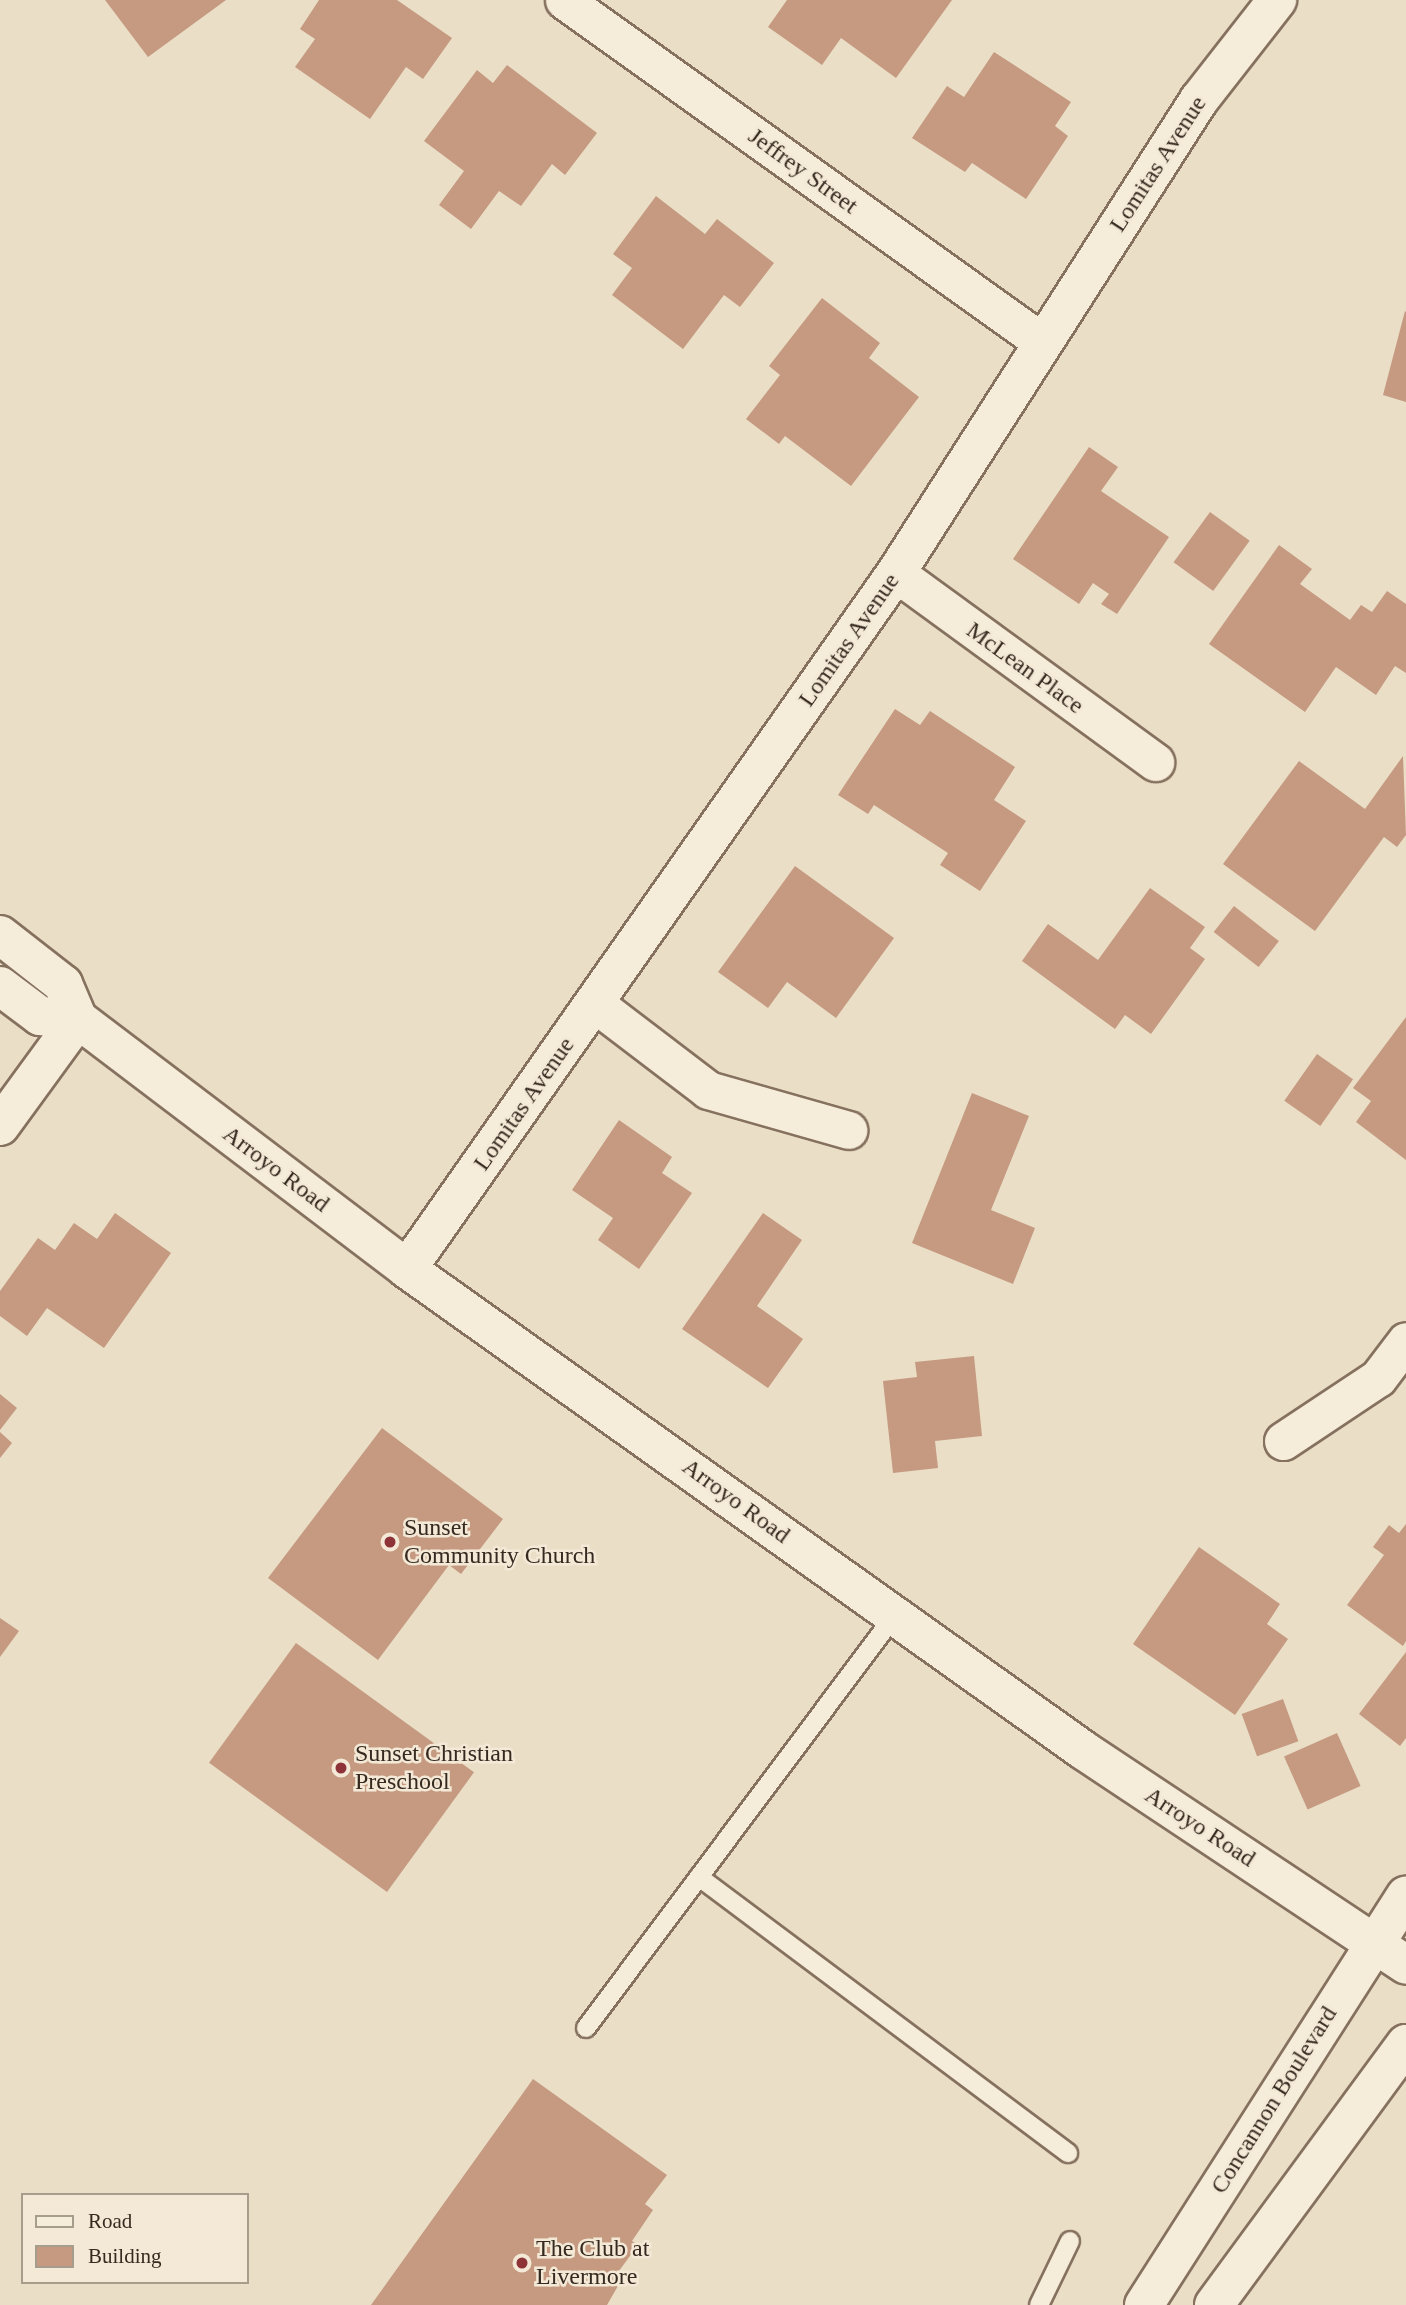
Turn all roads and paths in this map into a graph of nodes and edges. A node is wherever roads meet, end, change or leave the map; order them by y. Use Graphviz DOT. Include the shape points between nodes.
graph roads {
  1 [pos="564,0"];
  2 [pos="1277,0"];
  3 [pos="1042,342"];
  4 [pos="896,573"];
  5 [pos="1155,762"];
  6 [pos="0,935"];
  7 [pos="0,986"];
  8 [pos="594,1003"];
  9 [pos="78,1019"];
  10 [pos="0,1126"];
  11 [pos="848,1130"];
  12 [pos="407,1269"];
  13 [pos="1406,1341"];
  14 [pos="1283,1441"];
  15 [pos="895,1615"];
  16 [pos="699,1877"];
  17 [pos="1406,1896"];
  18 [pos="1374,1942"];
  19 [pos="1406,1965"];
  20 [pos="586,2028"];
  21 [pos="1406,2044"];
  22 [pos="1068,2153"];
  23 [pos="1070,2241"];
  24 [pos="1039,2305"];
  25 [pos="1144,2305"];
  26 [pos="1214,2305"];
  1 -- 3 [label="street, Jeffrey Street"];
  2 -- 3 [label="street, Lomitas Avenue" via="1199,100"];
  3 -- 4 [label="street, Lomitas Avenue"];
  4 -- 5 [label="street, McLean Place"];
  4 -- 8 [label="street, Lomitas Avenue"];
  6 -- 9 [label="street, Arroyo Road" via="63,984"];
  7 -- 9 [label="street" via="40,1016"];
  8 -- 11 [label="street" via="708,1090"];
  8 -- 12 [label="street, Lomitas Avenue"];
  9 -- 10 [label="street"];
  9 -- 12 [label="street, Arroyo Road"];
  12 -- 15 [label="street, Arroyo Road"];
  13 -- 14 [label="street" via="1378,1377"];
  15 -- 16 [label="lane"];
  15 -- 18 [label="street, Arroyo Road" via="1083,1750"];
  16 -- 20 [label="lane"];
  16 -- 22 [label="lane"];
  17 -- 18 [label="street, Concannon Boulevard"];
  18 -- 19 [label="street, Arroyo Road"];
  18 -- 25 [label="street, Concannon Boulevard"];
  21 -- 26 [label="street"];
  23 -- 24 [label="lane"];
}
